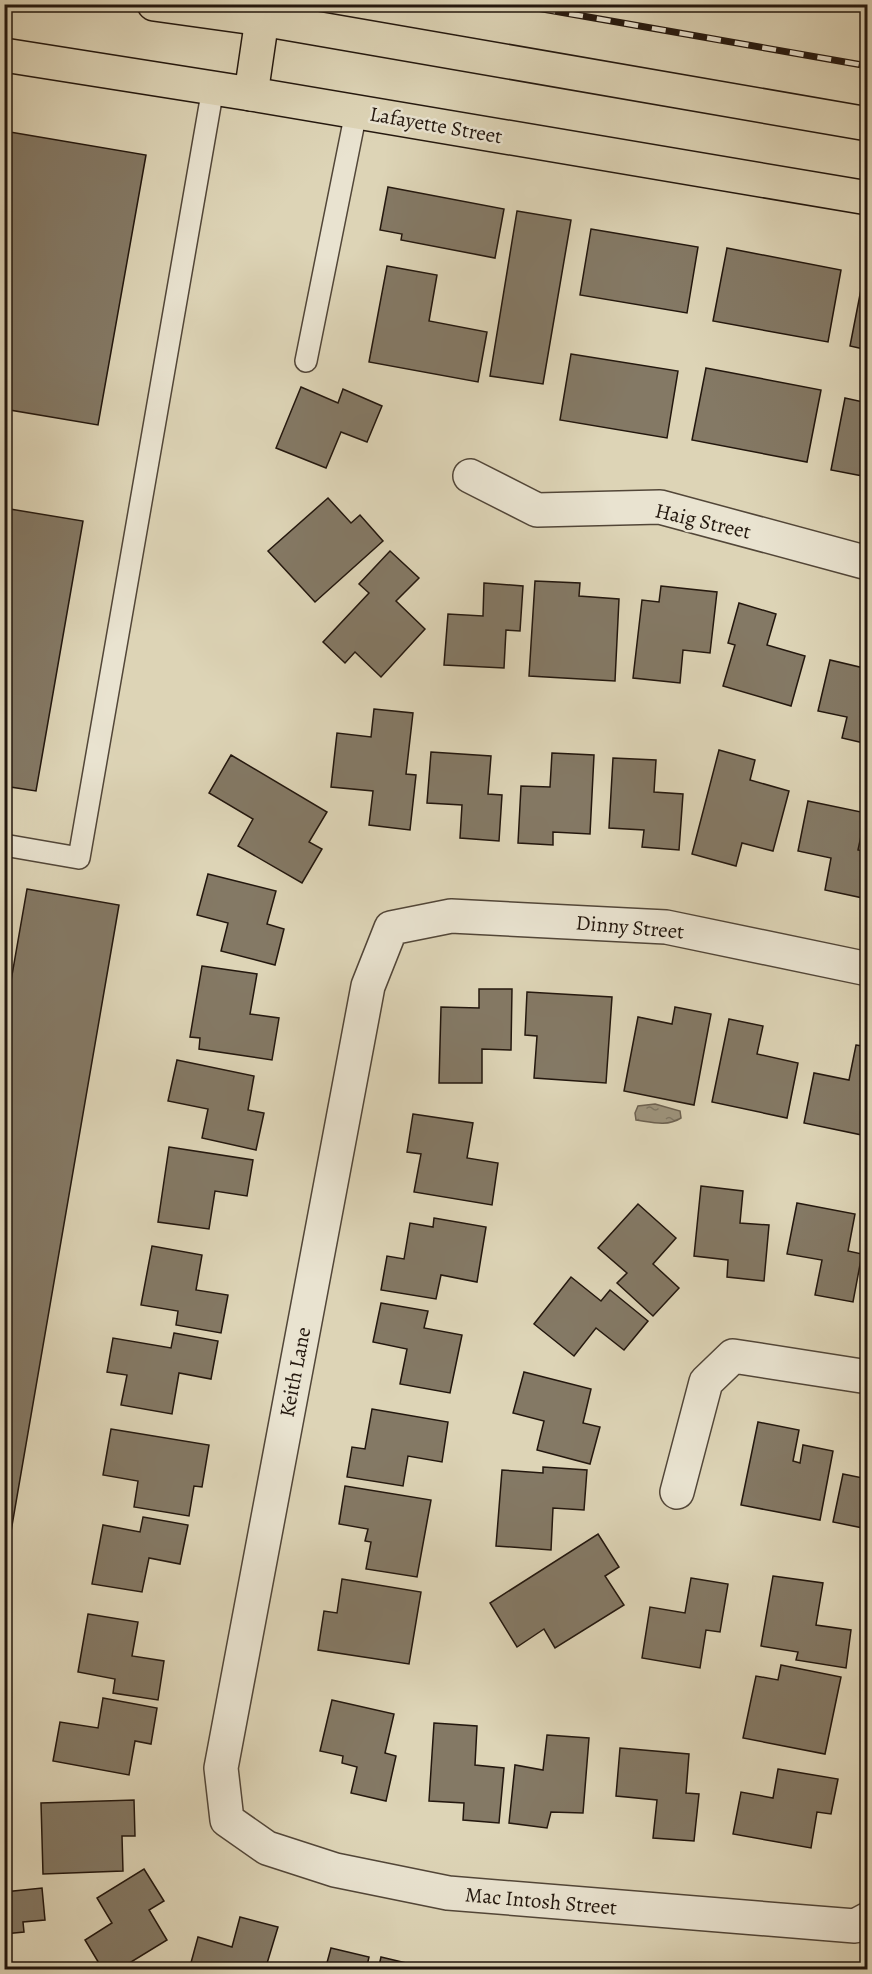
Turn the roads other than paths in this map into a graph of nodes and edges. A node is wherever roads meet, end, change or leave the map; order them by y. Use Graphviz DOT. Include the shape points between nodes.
graph roads {
  1 [pos="154,4"];
  2 [pos="262,19"];
  3 [pos="4,55"];
  4 [pos="213,88"];
  5 [pos="251,94"];
  6 [pos="356,112"];
  7 [pos="867,124"];
  8 [pos="867,198"];
  9 [pos="306,361"];
  10 [pos="471,476"];
  11 [pos="867,563"];
  12 [pos="4,845"];
  13 [pos="391,928"];
  14 [pos="867,969"];
  15 [pos="867,1377"];
  16 [pos="677,1492"];
  17 [pos="227,1821"];
  18 [pos="867,1919"];
  1 -- 2 [label="main road"];
  2 -- 5 [label="main road"];
  2 -- 7 [label="main road"];
  3 -- 4 [label="main road, Lafayette Street"];
  4 -- 5 [label="main road, Lafayette Street"];
  4 -- 12 [label="lane" via="79,858"];
  5 -- 6 [label="main road, Lafayette Street"];
  6 -- 8 [label="main road, Lafayette Street"];
  6 -- 9 [label="lane"];
  10 -- 11 [label="street, Haig Street" via="537,510 660,507"];
  13 -- 14 [label="street, Dinny Street" via="451,916 666,927"];
  13 -- 17 [label="street, Keith Lane" via="368,986 223,1756"];
  15 -- 16 [label="street" via="732,1356 706,1382"];
  17 -- 18 [label="street, Mac Intosh Street" via="267,1848 335,1870 448,1893 855,1926"];
}
